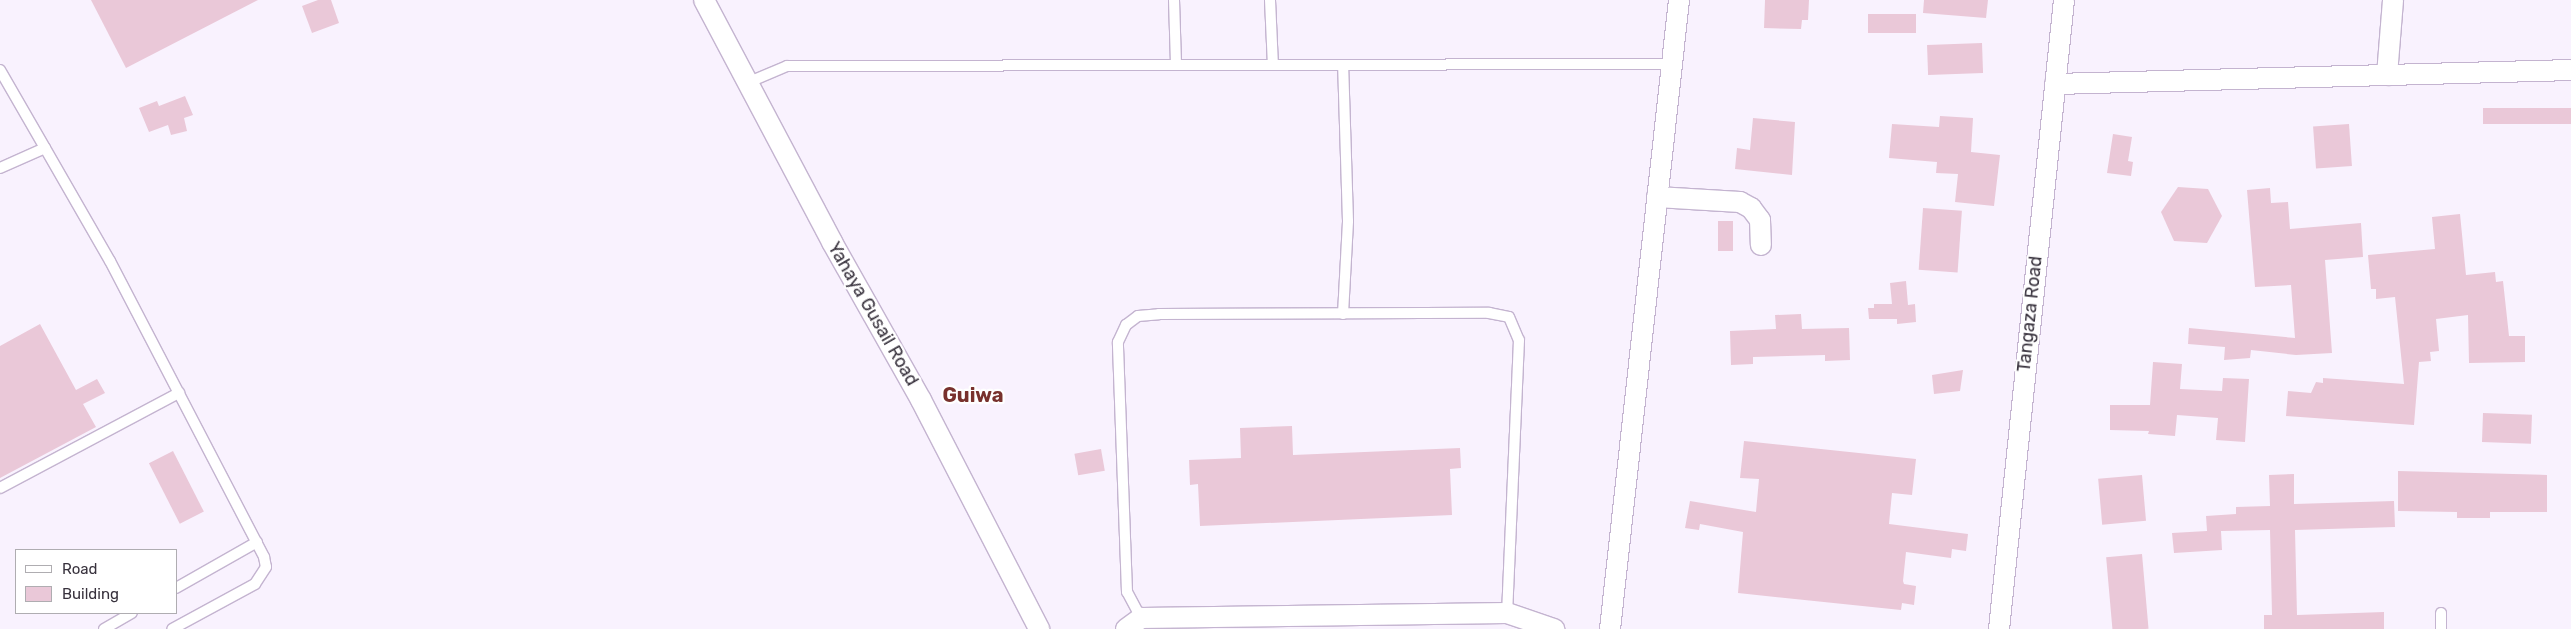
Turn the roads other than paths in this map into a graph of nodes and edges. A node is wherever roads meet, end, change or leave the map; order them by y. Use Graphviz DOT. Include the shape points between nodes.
graph roads {
  1 [pos="704,0"];
  2 [pos="1174,0"];
  3 [pos="1270,0"];
  4 [pos="1679,0"];
  5 [pos="2064,0"];
  6 [pos="2393,0"];
  7 [pos="1670,64"];
  8 [pos="1273,65"];
  9 [pos="1344,65"];
  10 [pos="1176,66"];
  11 [pos="0,70"];
  12 [pos="2571,70"];
  13 [pos="2387,75"];
  14 [pos="747,83"];
  15 [pos="2055,84"];
  16 [pos="45,148"];
  17 [pos="0,168"];
  18 [pos="1656,197"];
  19 [pos="1761,245"];
  20 [pos="1343,314"];
  21 [pos="179,392"];
  22 [pos="0,488"];
  23 [pos="257,542"];
  24 [pos="178,587"];
  25 [pos="1507,613"];
  26 [pos="2441,613"];
  27 [pos="130,614"];
  28 [pos="1133,624"];
  29 [pos="104,629"];
  30 [pos="172,629"];
  31 [pos="1039,629"];
  32 [pos="1554,629"];
  33 [pos="1610,629"];
  34 [pos="1999,629"];
  35 [pos="2441,629"];
  1 -- 14 [label="street, Yahaya Gusail Road"];
  2 -- 10 [label="lane"];
  3 -- 8 [label="lane"];
  4 -- 7 [label="street"];
  5 -- 15 [label="street, Tangaza Road"];
  6 -- 13 [label="street"];
  7 -- 9 [label="lane"];
  7 -- 18 [label="street"];
  8 -- 9 [label="lane"];
  8 -- 10 [label="lane"];
  9 -- 20 [label="lane" via="1348,220"];
  10 -- 14 [label="lane" via="787,66"];
  11 -- 16 [label="lane"];
  12 -- 13 [label="street"];
  13 -- 15 [label="street"];
  14 -- 31 [label="street, Yahaya Gusail Road" via="922,400"];
  15 -- 34 [label="street, Tangaza Road"];
  16 -- 17 [label="lane"];
  16 -- 21 [label="lane"];
  18 -- 19 [label="street" via="1740,202 1751,208 1760,220"];
  18 -- 33 [label="street"];
  20 -- 25 [label="lane" via="1489,313 1509,317 1516,328 1519,340"];
  20 -- 28 [label="lane" via="1159,314 1138,316 1126,325 1118,342 1127,592"];
  21 -- 22 [label="lane"];
  21 -- 23 [label="lane"];
  23 -- 24 [label="lane"];
  23 -- 30 [label="lane" via="266,567 258,580"];
  25 -- 28 [label="street"];
  25 -- 32 [label="street"];
  26 -- 35 [label="lane"];
  27 -- 29 [label="lane"];
}
